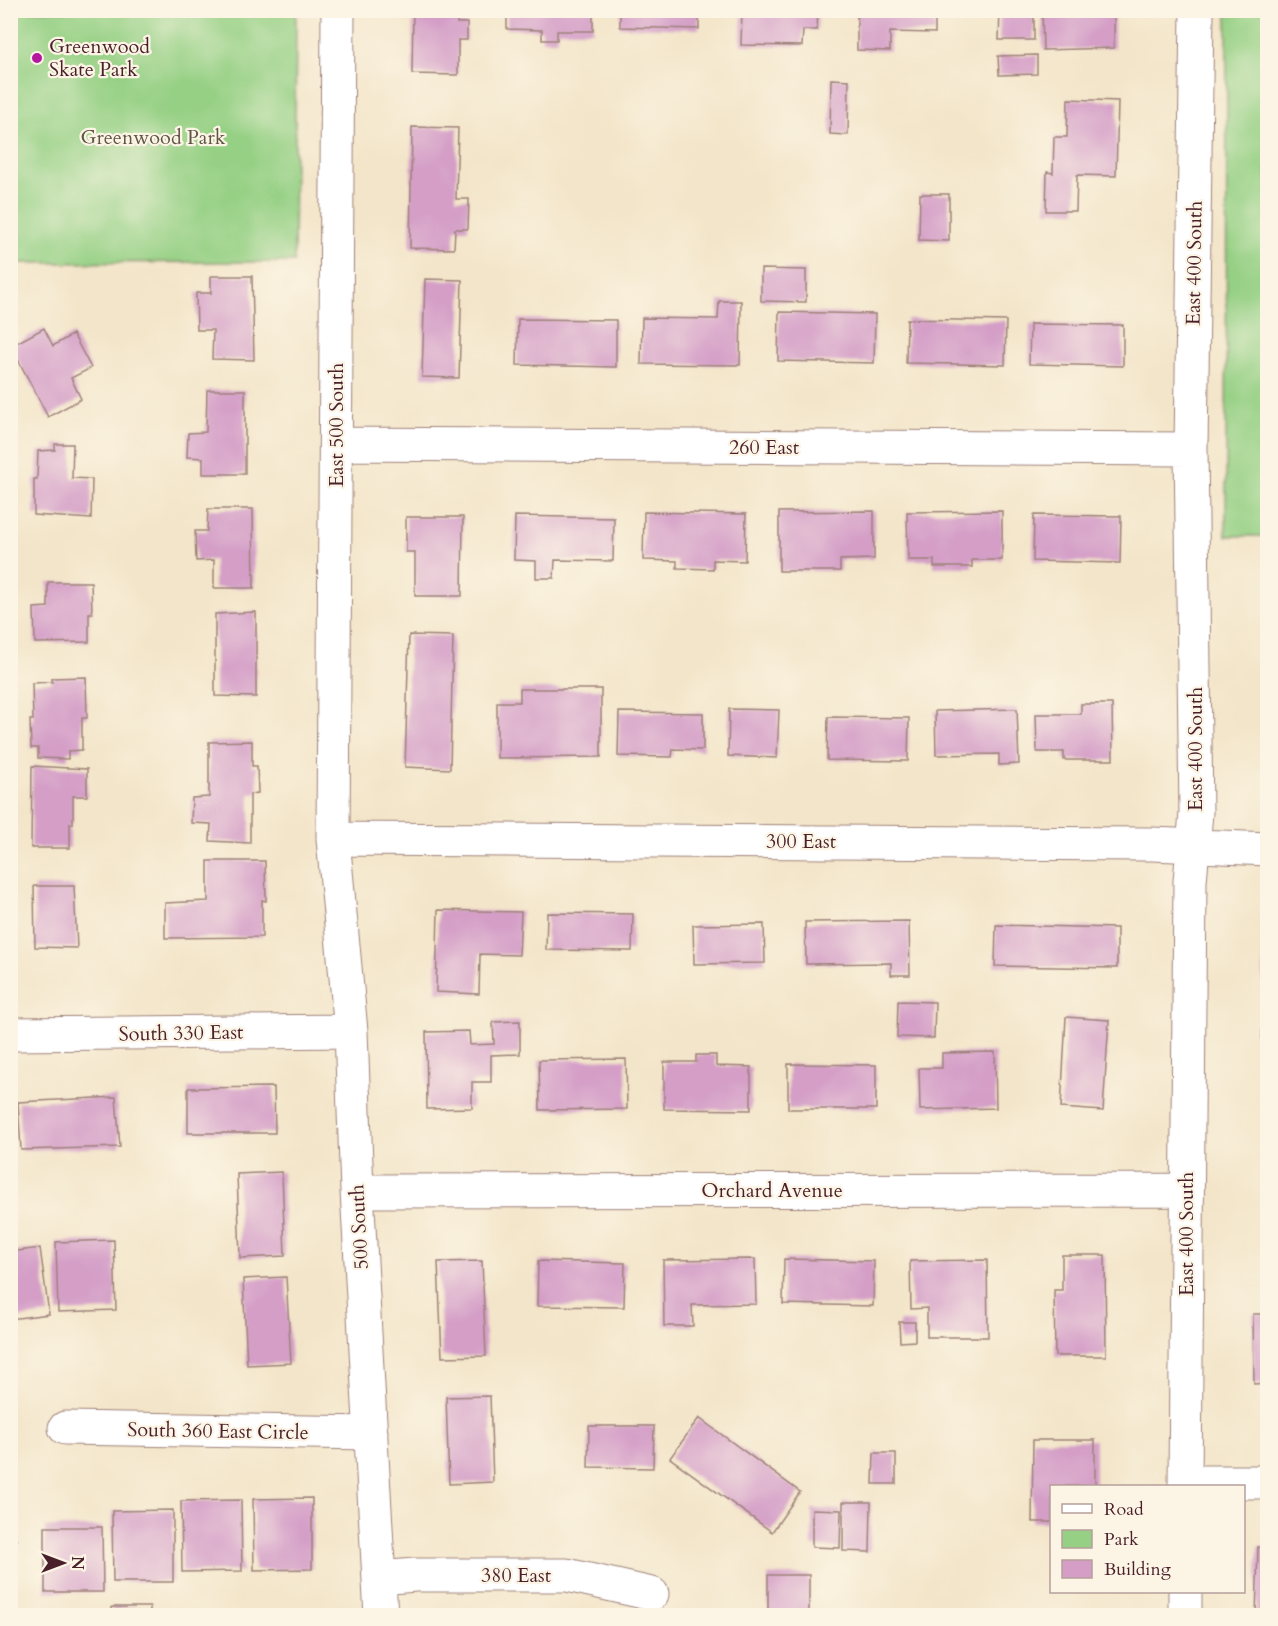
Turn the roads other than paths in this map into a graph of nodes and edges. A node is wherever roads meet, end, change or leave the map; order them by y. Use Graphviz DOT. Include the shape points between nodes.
graph roads {
  1 [pos="339,10"];
  2 [pos="1197,10"];
  3 [pos="336,444"];
  4 [pos="1191,448"];
  5 [pos="333,839"];
  6 [pos="1193,846"];
  7 [pos="1268,849"];
  8 [pos="351,1031"];
  9 [pos="10,1034"];
  10 [pos="1186,1190"];
  11 [pos="357,1191"];
  12 [pos="64,1428"];
  13 [pos="371,1433"];
  14 [pos="1268,1482"];
  15 [pos="1185,1484"];
  16 [pos="379,1578"];
  17 [pos="1185,1593"];
  18 [pos="652,1594"];
  19 [pos="381,1616"];
  20 [pos="1185,1616"];
  1 -- 3 [label="street, East 500 South"];
  2 -- 4 [label="street, East 400 South"];
  3 -- 4 [label="street, 260 East"];
  3 -- 5 [label="street, East 500 South"];
  4 -- 6 [label="street, East 400 South" via="1196,813"];
  5 -- 6 [label="street, 300 East"];
  5 -- 8 [label="street, 500 South"];
  6 -- 7 [label="street, 300 East"];
  6 -- 10 [label="street, East 400 South"];
  8 -- 9 [label="street, South 330 East"];
  8 -- 11 [label="street, 500 South"];
  10 -- 11 [label="street, Orchard Avenue"];
  10 -- 15 [label="street, East 400 South"];
  11 -- 13 [label="street, 500 South"];
  12 -- 13 [label="street, South 360 East Circle"];
  13 -- 16 [label="street, 500 South"];
  14 -- 15 [label="street"];
  16 -- 18 [label="street, 380 East" via="567,1575"];
  16 -- 19 [label="street, 500 South"];
  17 -- 20 [label="street"];
}
